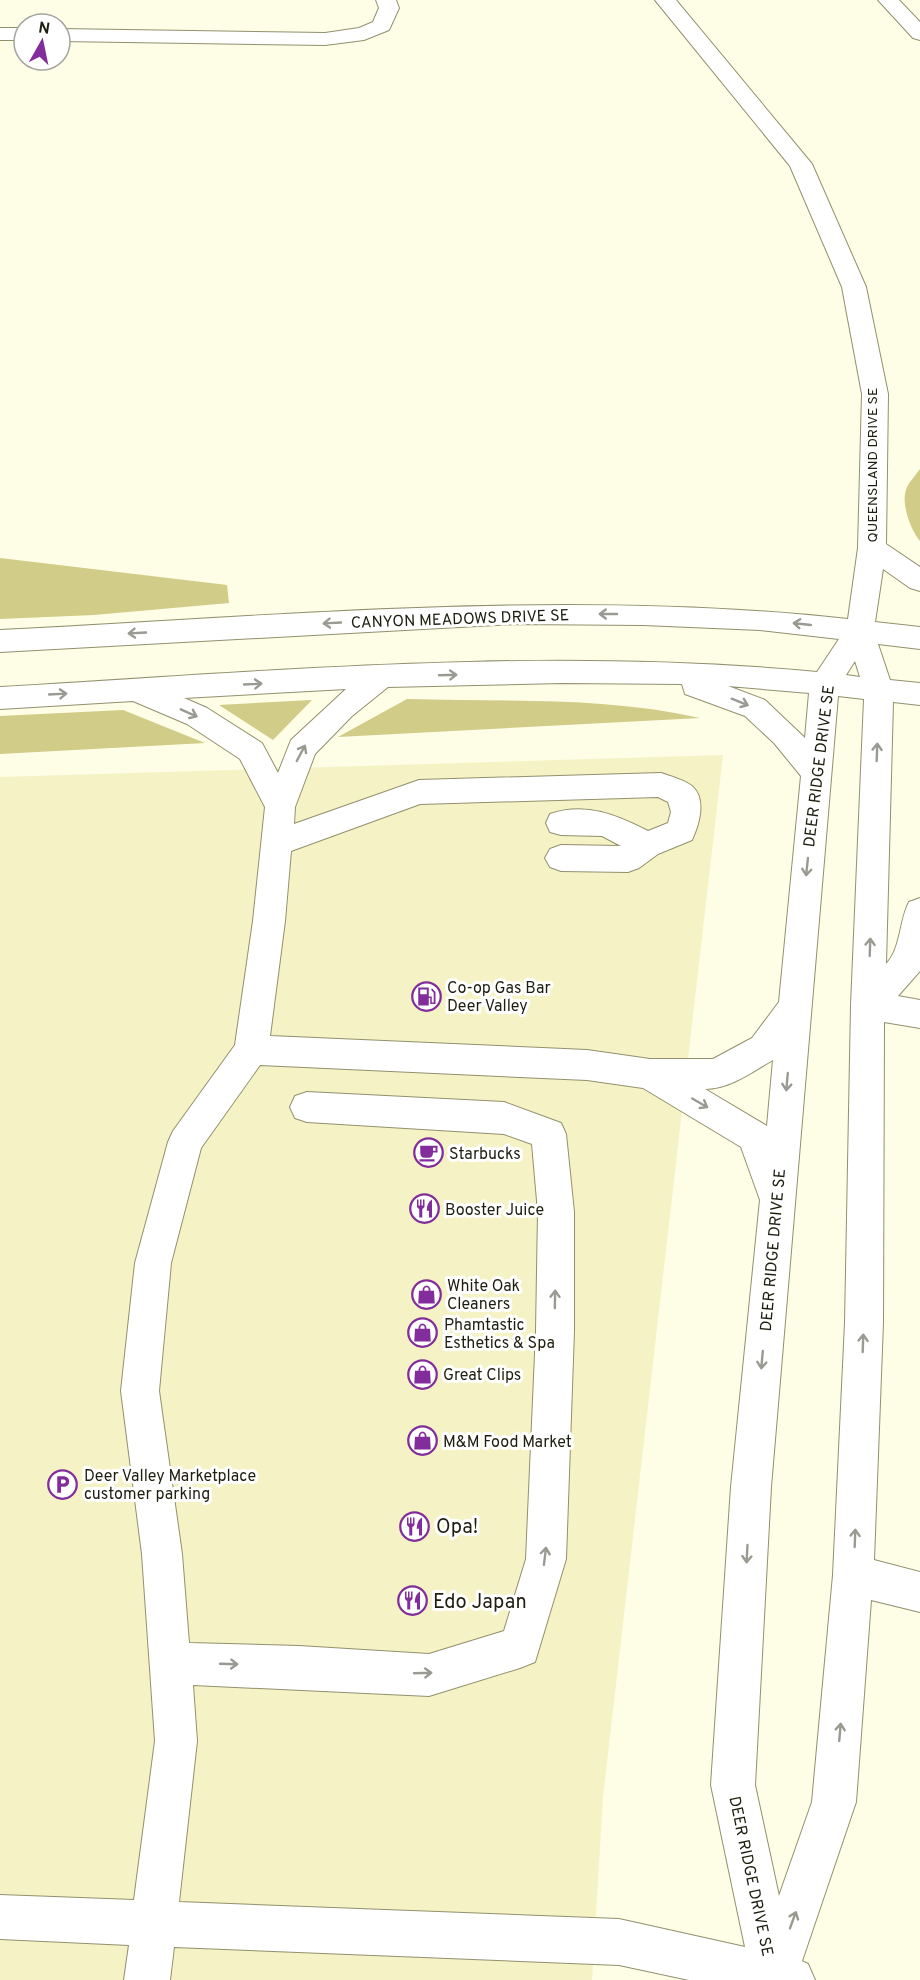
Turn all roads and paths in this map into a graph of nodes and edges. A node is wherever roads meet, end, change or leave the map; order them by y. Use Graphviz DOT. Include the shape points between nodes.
graph roads {
  1 [pos="386,0"];
  2 [pos="665,0"];
  3 [pos="888,0"];
  4 [pos="920,34"];
  5 [pos="72,35"];
  6 [pos="872,548"];
  7 [pos="920,581"];
  8 [pos="860,631"];
  9 [pos="920,638"];
  10 [pos="0,641"];
  11 [pos="645,672"];
  12 [pos="380,678"];
  13 [pos="825,683"];
  14 [pos="879,689"];
  15 [pos="135,690"];
  16 [pos="920,694"];
  17 [pos="0,698"];
  18 [pos="816,772"];
  19 [pos="561,823"];
  20 [pos="278,825"];
  21 [pos="647,845"];
  22 [pos="561,858"];
  23 [pos="920,911"];
  24 [pos="868,1005"];
  25 [pos="793,1009"];
  26 [pos="920,1014"];
  27 [pos="251,1050"];
  28 [pos="650,1074"];
  29 [pos="307,1107"];
  30 [pos="776,1201"];
  31 [pos="853,1575"];
  32 [pos="920,1592"];
  33 [pos="170,1663"];
  34 [pos="0,1917"];
  35 [pos="154,1924"];
  36 [pos="780,1978"];
  37 [pos="147,1980"];
  1 -- 5 [label="street" via="389,8 382,26 364,34 325,39"];
  2 -- 6 [label="street, QUEENSLAND DRIVE SE" via="801,164 854,287 874,394"];
  3 -- 4 [label="street"];
  6 -- 7 [label="street"];
  6 -- 8 [label="street, QUEENSLAND DRIVE SE"];
  8 -- 9 [label="street, CANYON MEADOWS DRIVE SE"];
  8 -- 10 [label="street, CANYON MEADOWS DRIVE SE, one-way" via="760,620 516,614"];
  8 -- 13 [label="street, DEER RIDGE DRIVE SE"];
  8 -- 14 [label="street, DEER RIDGE DRIVE SE"];
  12 -- 11 [label="street, one-way"];
  11 -- 13 [label="street"];
  11 -- 18 [label="street, one-way" via="719,693 755,708 785,735"];
  15 -- 12 [label="street, one-way"];
  20 -- 12 [label="street, one-way" via="302,748 342,708"];
  13 -- 14 [label="street"];
  13 -- 18 [label="street, DEER RIDGE DRIVE SE"];
  14 -- 16 [label="street"];
  24 -- 14 [label="street, DEER RIDGE DRIVE SE, one-way"];
  17 -- 15 [label="street, one-way"];
  15 -- 20 [label="street, one-way" via="197,716 251,751"];
  18 -- 25 [label="street, DEER RIDGE DRIVE SE, one-way"];
  19 -- 21 [label="street" via="606,824"];
  20 -- 21 [label="street" via="419,792 661,785 682,795 686,812 681,831"];
  20 -- 27 [label="street"];
  21 -- 22 [label="street" via="628,859"];
  23 -- 24 [label="street" via="907,964"];
  24 -- 26 [label="street"];
  31 -- 24 [label="street, DEER RIDGE DRIVE SE, one-way" via="864,1323"];
  25 -- 28 [label="street" via="764,1048 717,1074"];
  25 -- 30 [label="street, DEER RIDGE DRIVE SE, one-way"];
  27 -- 28 [label="street" via="587,1065"];
  27 -- 33 [label="street" via="185,1142 153,1263 141,1391 162,1554"];
  28 -- 30 [label="street, one-way" via="754,1137"];
  33 -- 29 [label="street, one-way" via="429,1675 520,1647 546,1559 556,1236 549,1134 504,1118"];
  30 -- 36 [label="street, DEER RIDGE DRIVE SE, one-way" via="751,1487 733,1785"];
  31 -- 32 [label="street"];
  36 -- 31 [label="street, DEER RIDGE DRIVE SE, one-way" via="834,1802"];
  33 -- 35 [label="street" via="176,1741"];
  34 -- 35 [label="street"];
  35 -- 36 [label="street" via="619,1942"];
  35 -- 37 [label="street"];
}
